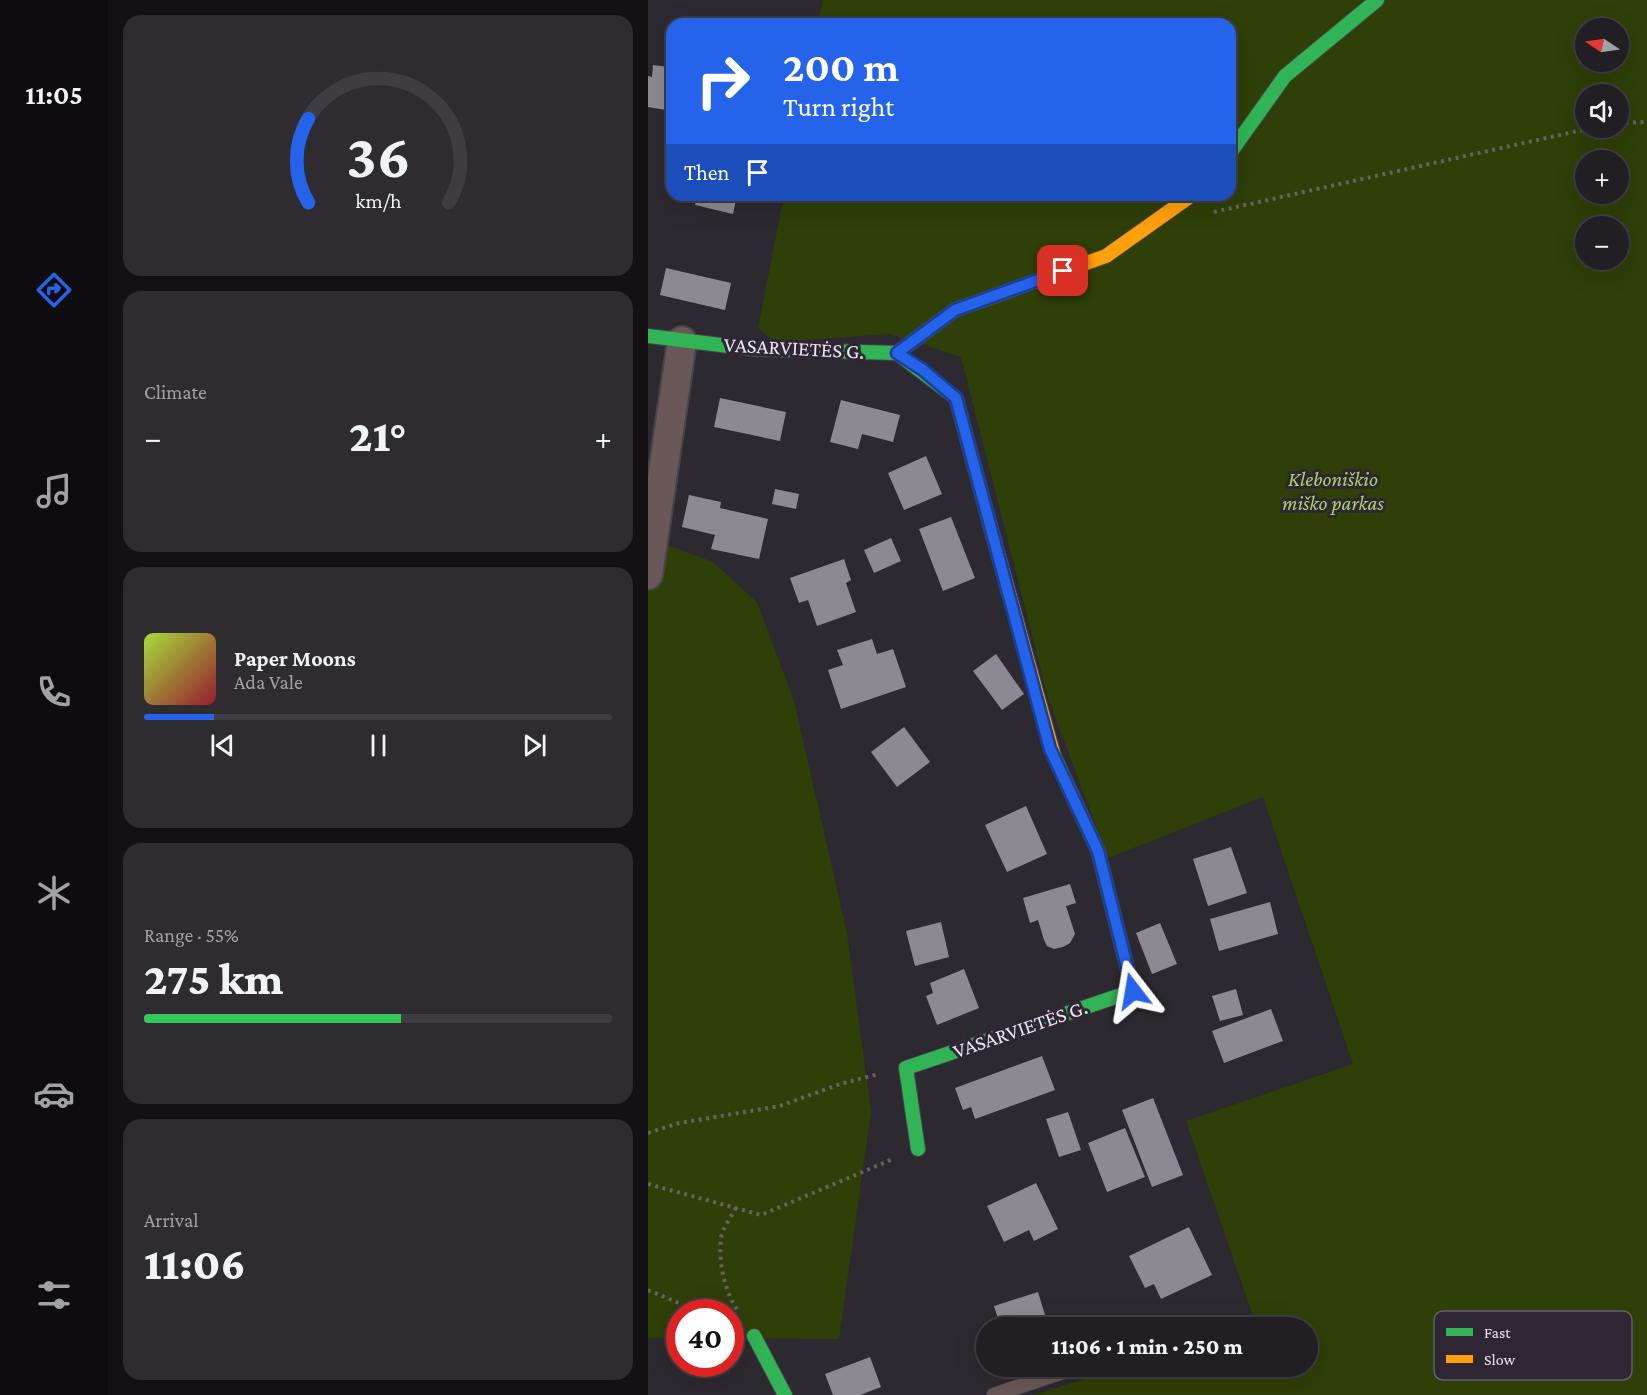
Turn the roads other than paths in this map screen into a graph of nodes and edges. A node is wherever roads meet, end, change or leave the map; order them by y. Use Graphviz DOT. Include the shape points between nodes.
graph roads {
  1 [pos="1377,0"];
  2 [pos="1236,145"];
  3 [pos="1183,201"];
  4 [pos="648,336"];
  5 [pos="682,341"];
  6 [pos="897,353"];
  7 [pos="648,575"];
  8 [pos="918,1149"];
  9 [pos="754,1336"];
  10 [pos="1047,1377"];
  11 [pos="785,1395"];
  12 [pos="994,1395"];
  1 -- 2 [label="street" via="1285,76"];
  3 -- 6 [label="street" via="1106,256 955,310"];
  4 -- 5 [label="street, VASARVIETĖS G."];
  5 -- 6 [label="street, VASARVIETĖS G." via="753,349"];
  5 -- 7 [label="street"];
  6 -- 8 [label="street, VASARVIETĖS G." via="956,398 1050,749 1098,851 1133,991 906,1068"];
  9 -- 11 [label="street"];
  10 -- 12 [label="lane"];
}
